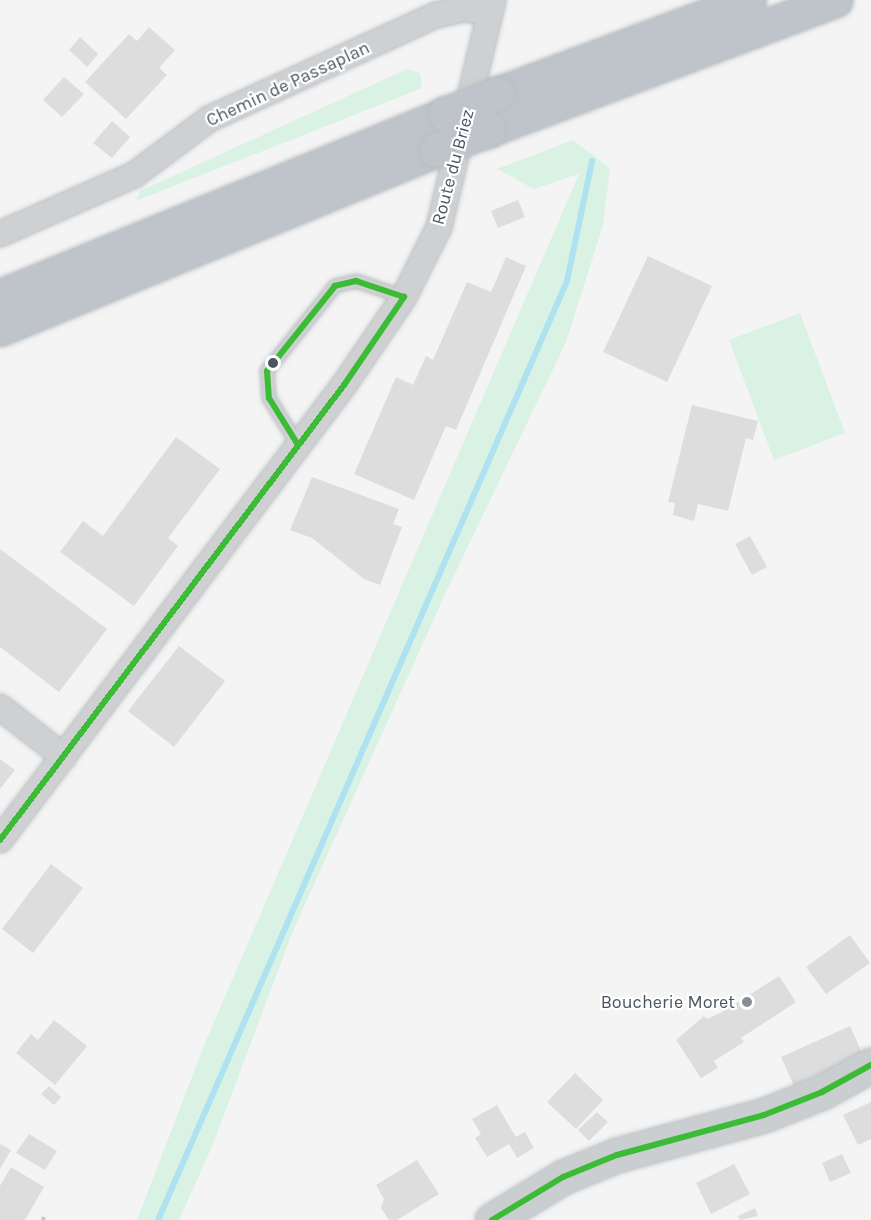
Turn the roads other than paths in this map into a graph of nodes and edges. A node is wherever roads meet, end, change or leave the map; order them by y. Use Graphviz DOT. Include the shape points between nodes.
graph roads {
  1 [pos="749,0"];
  2 [pos="836,0"];
  3 [pos="491,6"];
  4 [pos="0,234"];
  5 [pos="0,296"];
  6 [pos="404,297"];
  7 [pos="0,329"];
  8 [pos="298,445"];
  9 [pos="0,707"];
  10 [pos="64,757"];
  11 [pos="0,840"];
  12 [pos="871,1065"];
  13 [pos="492,1220"];
  1 -- 5 [label="highway, bridge" via="445,114"];
  2 -- 7 [label="highway, bridge" via="436,150"];
  3 -- 4 [label="street, Chemin de Passaplan" via="450,11 414,25 209,118 134,175"];
  3 -- 6 [label="street, Route du Briez" via="439,227"];
  6 -- 8 [label="street, Route du Briez"];
  6 -- 8 [label="lane" via="356,281 335,286 267,371 269,398"];
  8 -- 10 [label="street, Route du Briez"];
  9 -- 10 [label="street"];
  10 -- 11 [label="street, Route du Briez"];
  12 -- 13 [label="main road" via="822,1092 764,1115 617,1155 563,1177"];
}
